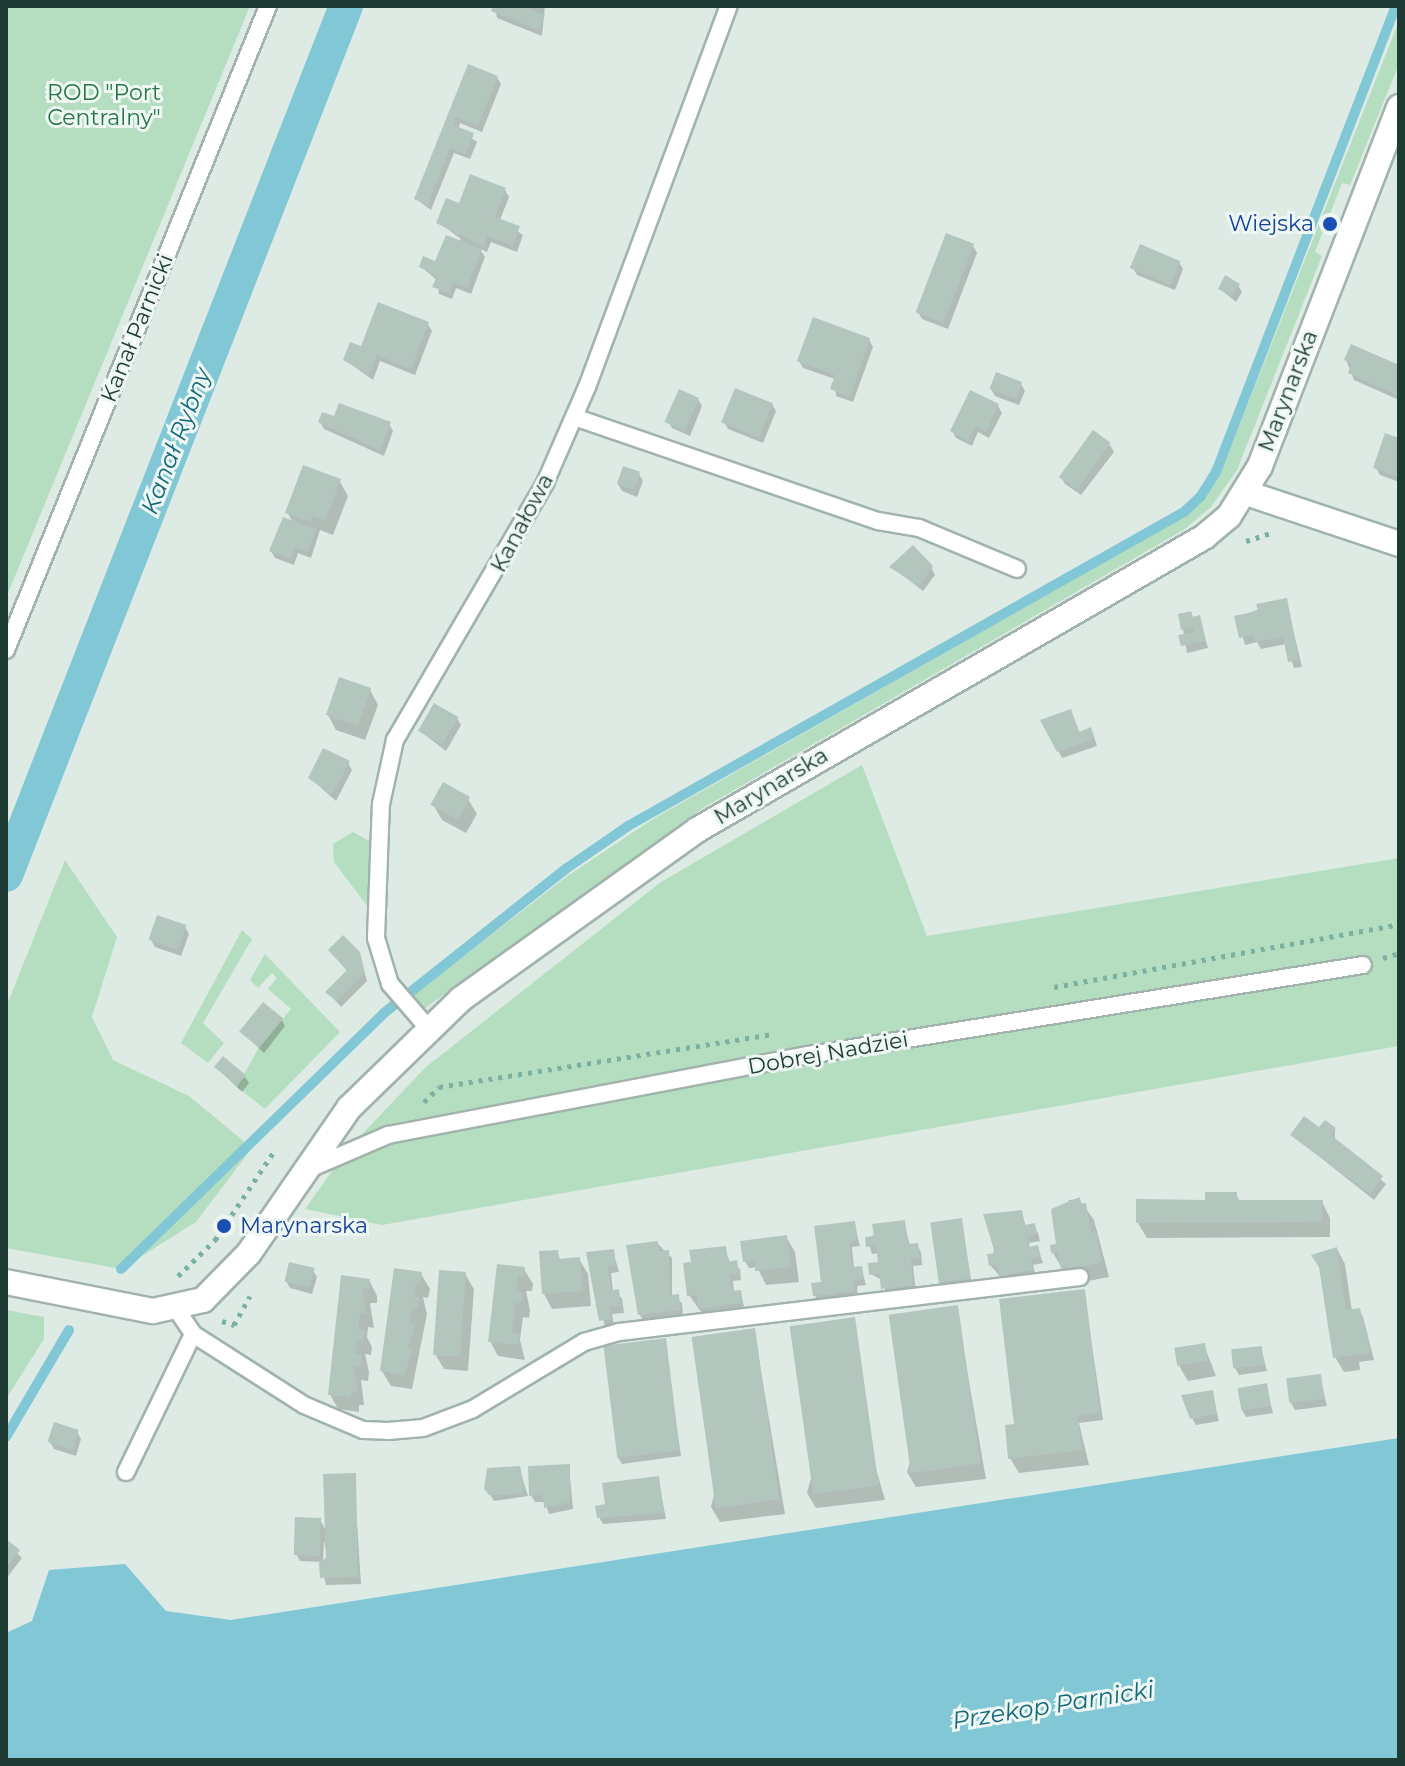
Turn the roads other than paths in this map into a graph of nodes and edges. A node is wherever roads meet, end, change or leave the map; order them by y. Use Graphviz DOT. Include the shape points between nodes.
graph roads {
  1 [pos="268,6"];
  2 [pos="729,6"];
  3 [pos="1399,107"];
  4 [pos="574,417"];
  5 [pos="1246,493"];
  6 [pos="1399,544"];
  7 [pos="1017,569"];
  8 [pos="6,650"];
  9 [pos="1363,965"];
  10 [pos="422,1022"];
  11 [pos="301,1173"];
  12 [pos="1080,1277"];
  13 [pos="6,1282"];
  14 [pos="177,1310"];
  15 [pos="193,1334"];
  16 [pos="126,1472"];
  1 -- 8 [label="lane, Kanał Parnicki"];
  2 -- 4 [label="lane, Kanałowa"];
  3 -- 5 [label="street, Marynarska"];
  4 -- 7 [label="lane" via="878,521 919,528"];
  4 -- 10 [label="lane, Kanałowa" via="506,556 395,740 381,804 376,929 379,960 390,984"];
  5 -- 6 [label="street"];
  5 -- 10 [label="street, Marynarska" via="1221,523 1175,556 697,830"];
  9 -- 11 [label="lane, Dobrej Nadziei" via="809,1055 388,1135"];
  10 -- 11 [label="street, Marynarska"];
  11 -- 14 [label="street, Marynarska" via="231,1275 203,1300"];
  12 -- 15 [label="lane" via="619,1332 584,1342 473,1409 423,1428 388,1431 331,1419"];
  13 -- 14 [label="street, Marynarska" via="142,1309"];
  14 -- 15 [label="lane"];
  15 -- 16 [label="lane"];
}
